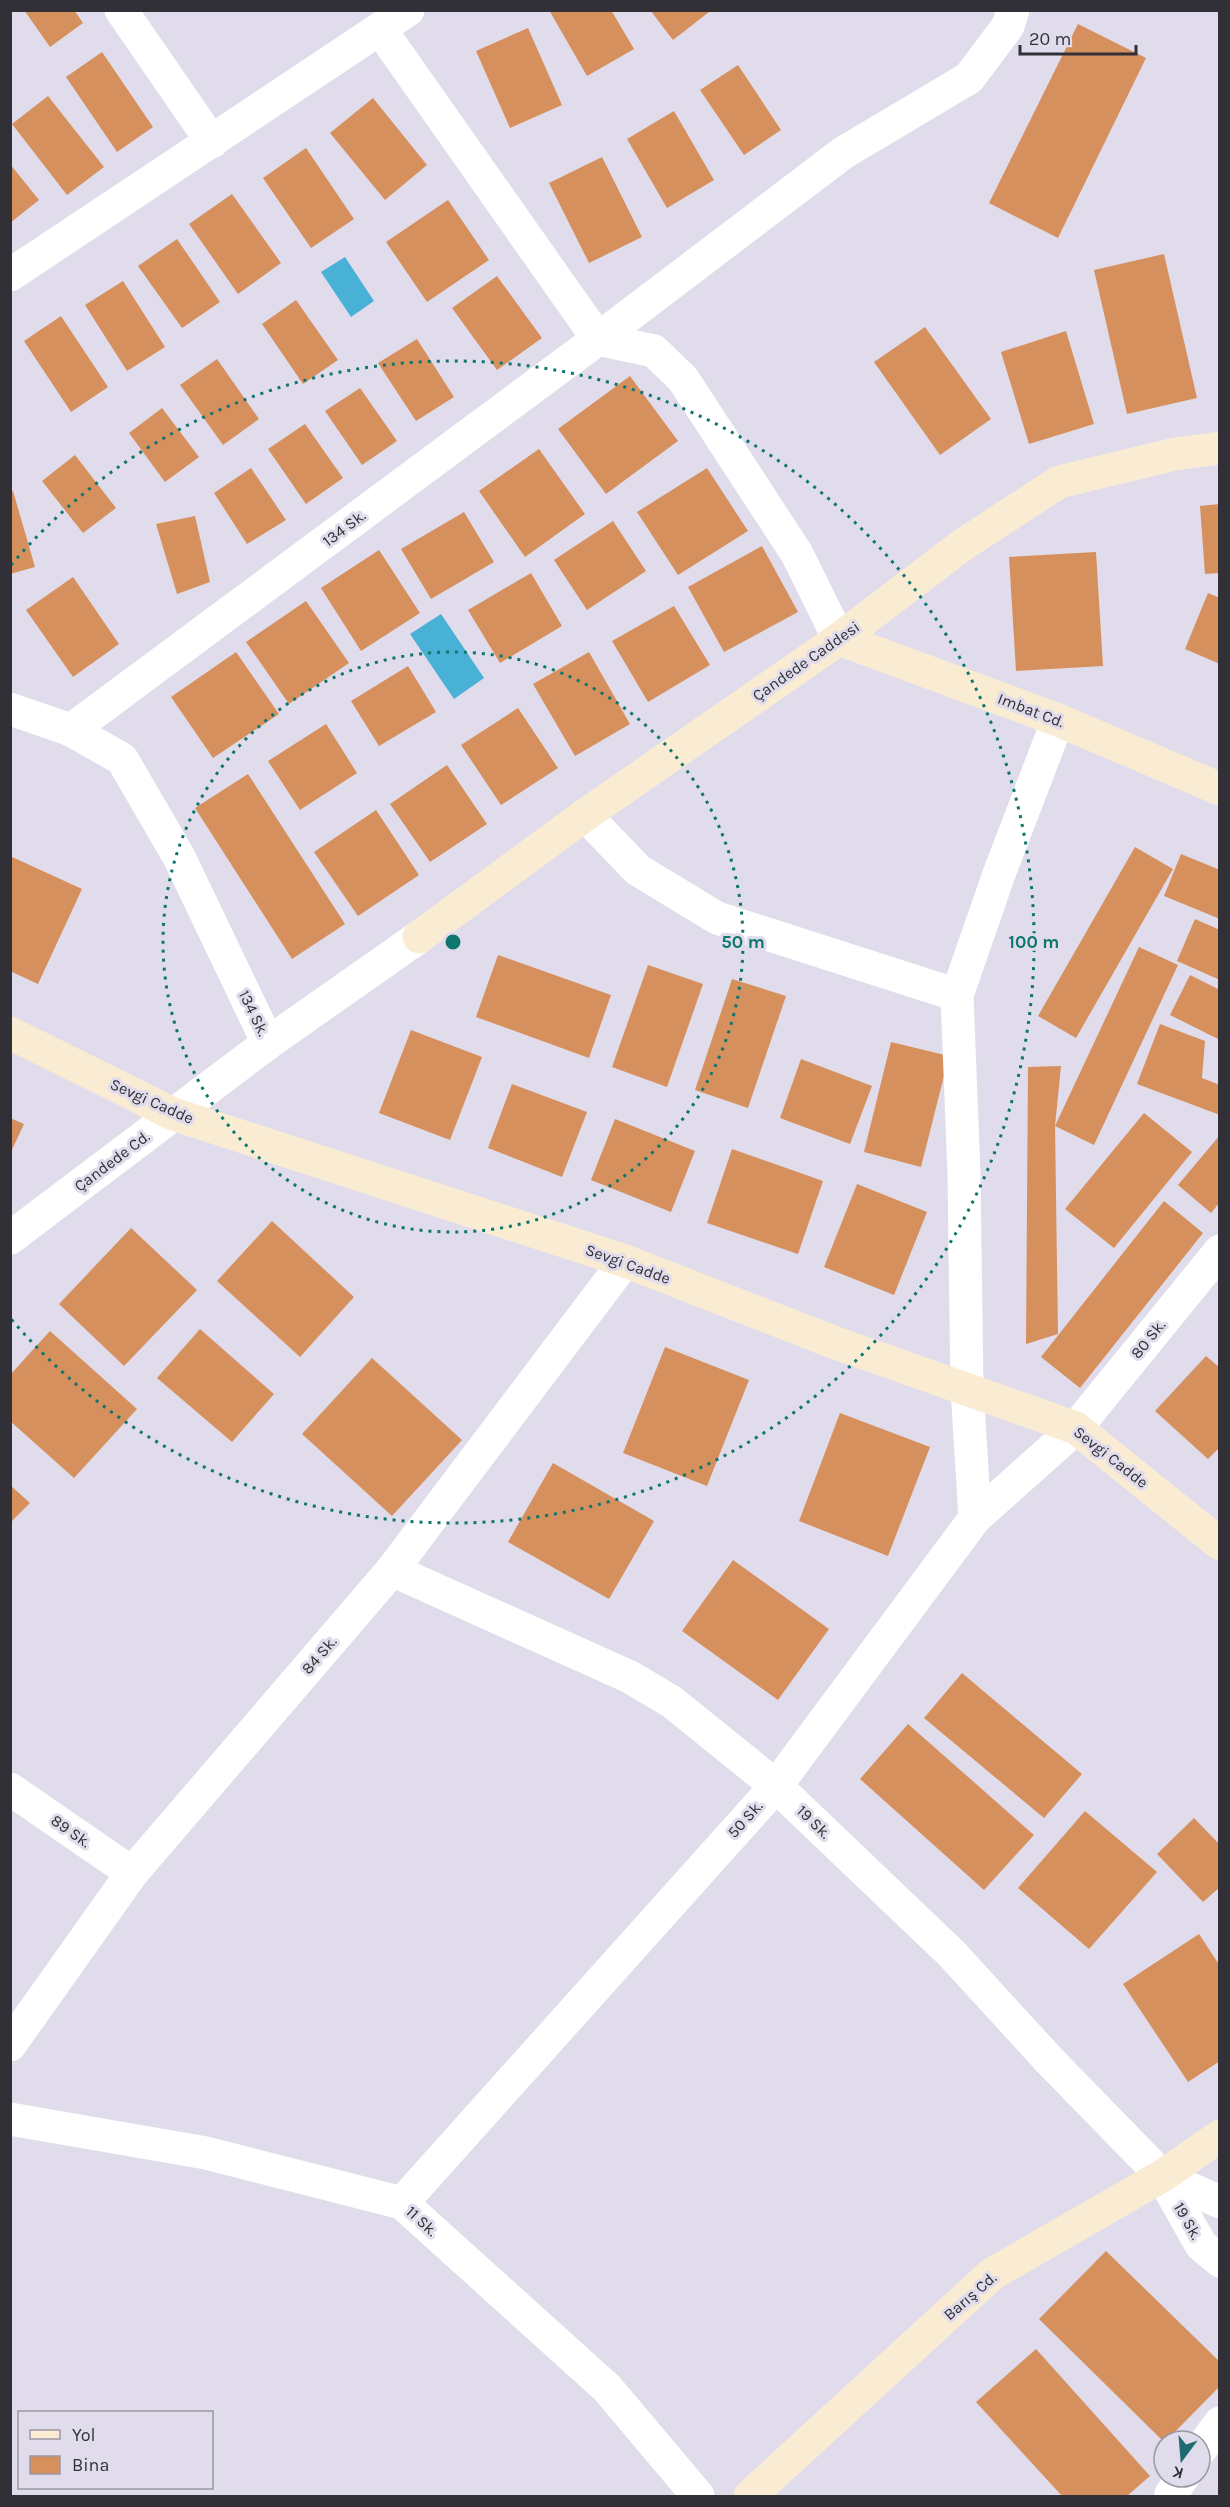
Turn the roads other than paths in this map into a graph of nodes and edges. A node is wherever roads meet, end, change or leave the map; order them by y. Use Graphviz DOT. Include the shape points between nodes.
graph roads {
  1 [pos="121,10"];
  2 [pos="408,10"];
  3 [pos="1013,10"];
  4 [pos="380,29"];
  5 [pos="212,142"];
  6 [pos="10,275"];
  7 [pos="598,339"];
  8 [pos="1220,448"];
  9 [pos="839,639"];
  10 [pos="10,709"];
  11 [pos="1058,720"];
  12 [pos="71,730"];
  13 [pos="1220,789"];
  14 [pos="585,815"];
  15 [pos="419,937"];
  16 [pos="957,995"];
  17 [pos="10,1033"];
  18 [pos="268,1043"];
  19 [pos="173,1114"];
  20 [pos="10,1238"];
  21 [pos="1220,1251"];
  22 [pos="624,1261"];
  23 [pos="968,1388"];
  24 [pos="1076,1428"];
  25 [pos="975,1518"];
  26 [pos="1220,1544"];
  27 [pos="393,1570"];
  28 [pos="776,1786"];
  29 [pos="10,1789"];
  30 [pos="132,1873"];
  31 [pos="10,2046"];
  32 [pos="10,2119"];
  33 [pos="1220,2136"];
  34 [pos="1162,2176"];
  35 [pos="1220,2202"];
  36 [pos="402,2203"];
  37 [pos="1220,2261"];
  38 [pos="698,2496"];
  39 [pos="750,2496"];
  1 -- 5 [label="street"];
  2 -- 4 [label="street"];
  3 -- 7 [label="street, 134 Sk." via="1008,26 969,78 843,153"];
  4 -- 5 [label="street"];
  4 -- 7 [label="street"];
  5 -- 6 [label="street"];
  7 -- 9 [label="street" via="654,351 683,379 798,554"];
  7 -- 12 [label="street, 134 Sk."];
  8 -- 9 [label="street, Çandede Caddesi" via="1175,454 1059,482 961,546"];
  9 -- 11 [label="street, Imbat Cd."];
  9 -- 14 [label="street, Çandede Caddesi"];
  10 -- 12 [label="street"];
  11 -- 13 [label="street, Imbat Cd."];
  11 -- 16 [label="street"];
  12 -- 18 [label="street, 134 Sk." via="122,759 179,857"];
  14 -- 15 [label="street, Çandede Caddesi"];
  14 -- 16 [label="street" via="638,870 717,918"];
  15 -- 18 [label="street, Çandede Cd."];
  16 -- 23 [label="street"];
  17 -- 19 [label="street, Sevgi Cadde"];
  18 -- 19 [label="street, Çandede Cd."];
  19 -- 20 [label="street, Çandede Cd."];
  19 -- 22 [label="street, Sevgi Cadde"];
  21 -- 24 [label="street, 80 Sk."];
  22 -- 23 [label="street, Sevgi Cadde" via="833,1342"];
  22 -- 27 [label="street, 84 Sk."];
  23 -- 24 [label="street, Sevgi Cadde"];
  23 -- 25 [label="street"];
  24 -- 25 [label="street, 50 Sk."];
  24 -- 26 [label="street, Sevgi Cadde"];
  25 -- 28 [label="street, 50 Sk."];
  27 -- 28 [label="street, 19 Sk." via="630,1677 672,1702"];
  27 -- 30 [label="street, 84 Sk."];
  28 -- 34 [label="street, 19 Sk." via="952,1954 1049,2061"];
  28 -- 36 [label="street, 50 Sk."];
  29 -- 30 [label="street, 89 Sk."];
  30 -- 31 [label="street, 84 Sk."];
  32 -- 36 [label="street, 11 Sk." via="206,2153"];
  33 -- 34 [label="street, Barış Cd."];
  34 -- 35 [label="street, 19 Sk."];
  34 -- 37 [label="street, 19 Sk." via="1201,2245"];
  34 -- 39 [label="street, Barış Cd." via="992,2274"];
  36 -- 38 [label="street, 11 Sk." via="607,2388"];
}
